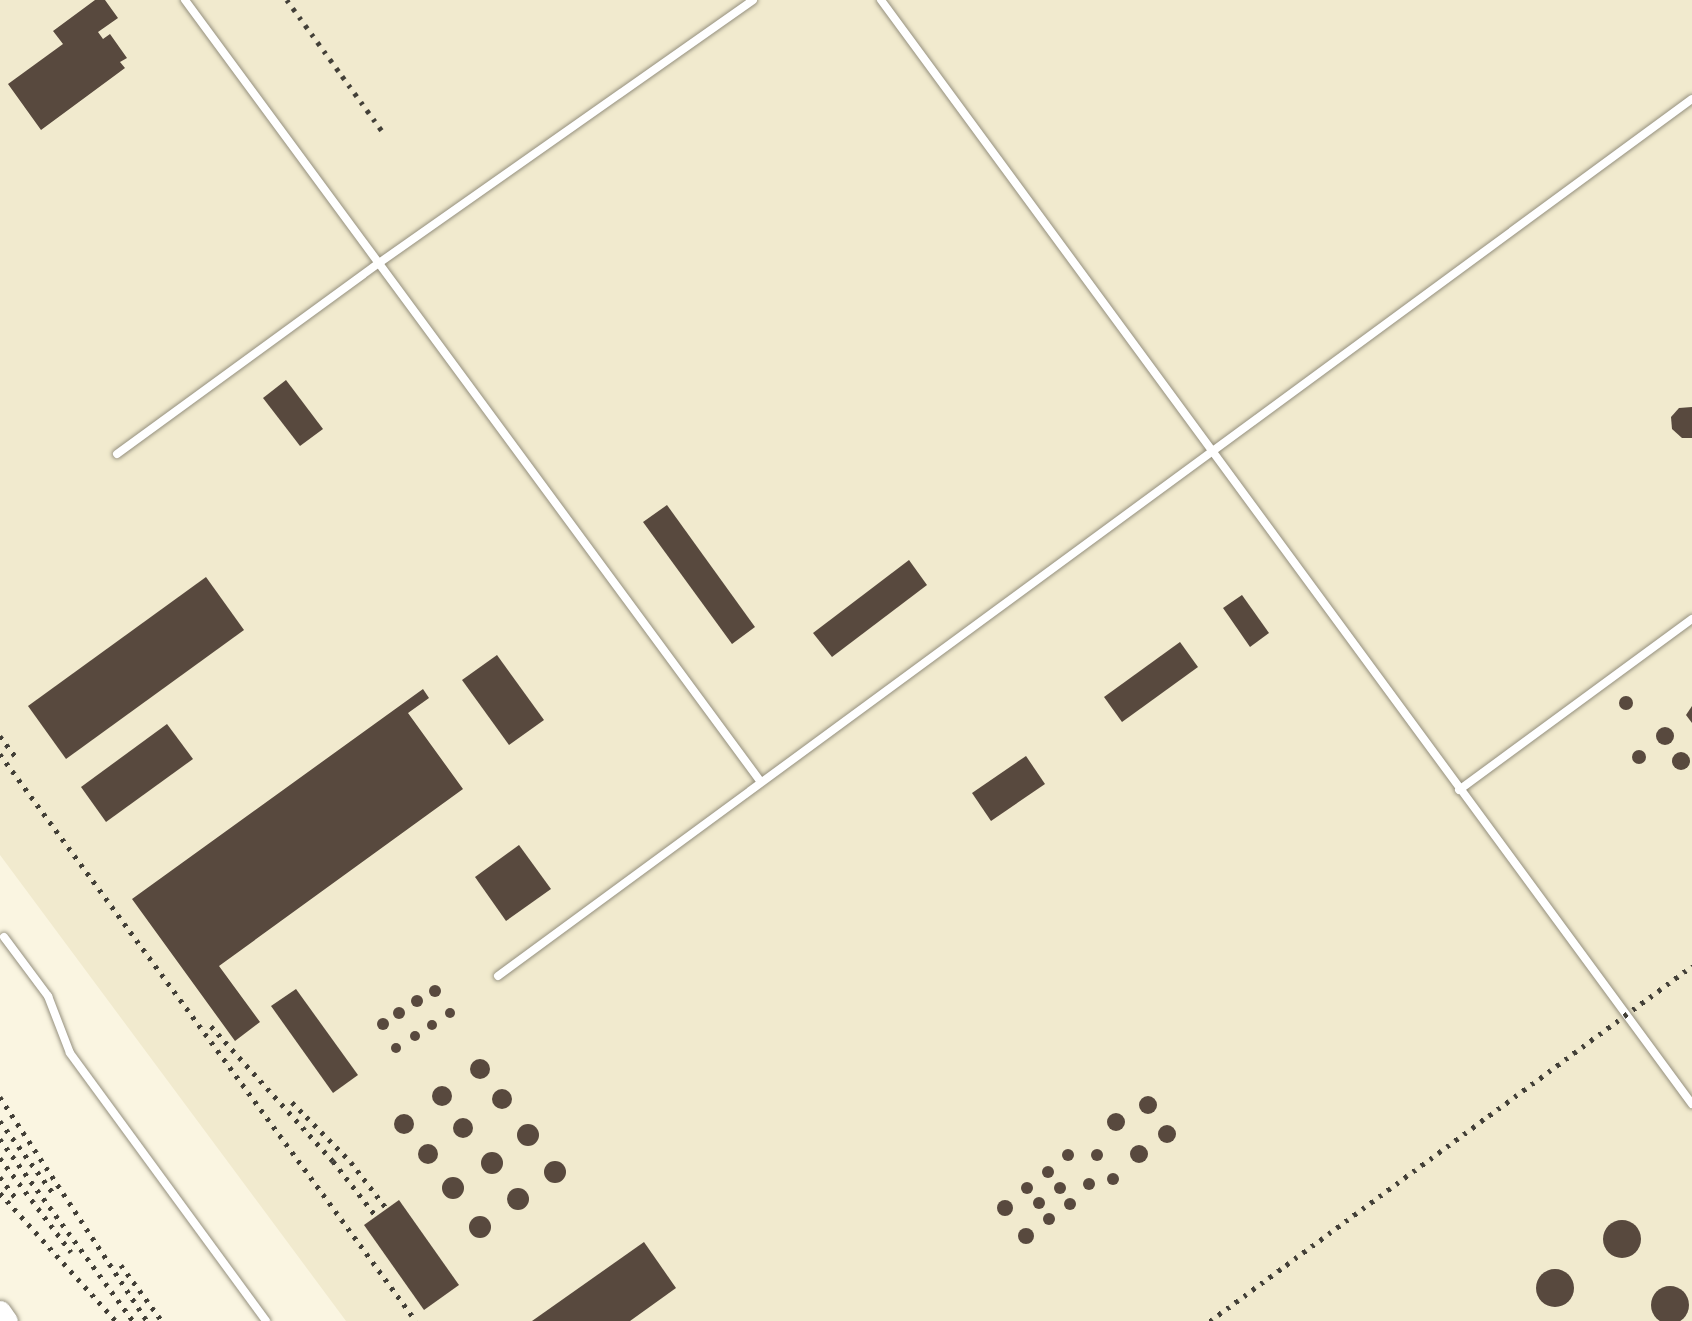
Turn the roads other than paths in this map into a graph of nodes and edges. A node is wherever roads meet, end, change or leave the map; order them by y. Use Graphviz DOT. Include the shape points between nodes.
graph roads {
  1 [pos="185,0"];
  2 [pos="753,0"];
  3 [pos="881,0"];
  4 [pos="1692,99"];
  5 [pos="379,263"];
  6 [pos="1213,451"];
  7 [pos="117,454"];
  8 [pos="1692,619"];
  9 [pos="761,782"];
  10 [pos="1459,790"];
  11 [pos="4,937"];
  12 [pos="498,976"];
  13 [pos="1692,1104"];
  14 [pos="0,1311"];
  15 [pos="7,1321"];
  16 [pos="267,1321"];
  1 -- 5 [label="lane"];
  2 -- 5 [label="lane"];
  3 -- 6 [label="lane"];
  4 -- 6 [label="lane"];
  5 -- 7 [label="lane"];
  5 -- 9 [label="lane"];
  6 -- 9 [label="lane"];
  6 -- 10 [label="lane"];
  8 -- 10 [label="lane"];
  9 -- 12 [label="lane"];
  10 -- 13 [label="lane"];
  11 -- 16 [label="lane" via="48,996 70,1053"];
  14 -- 15 [label="street"];
}
